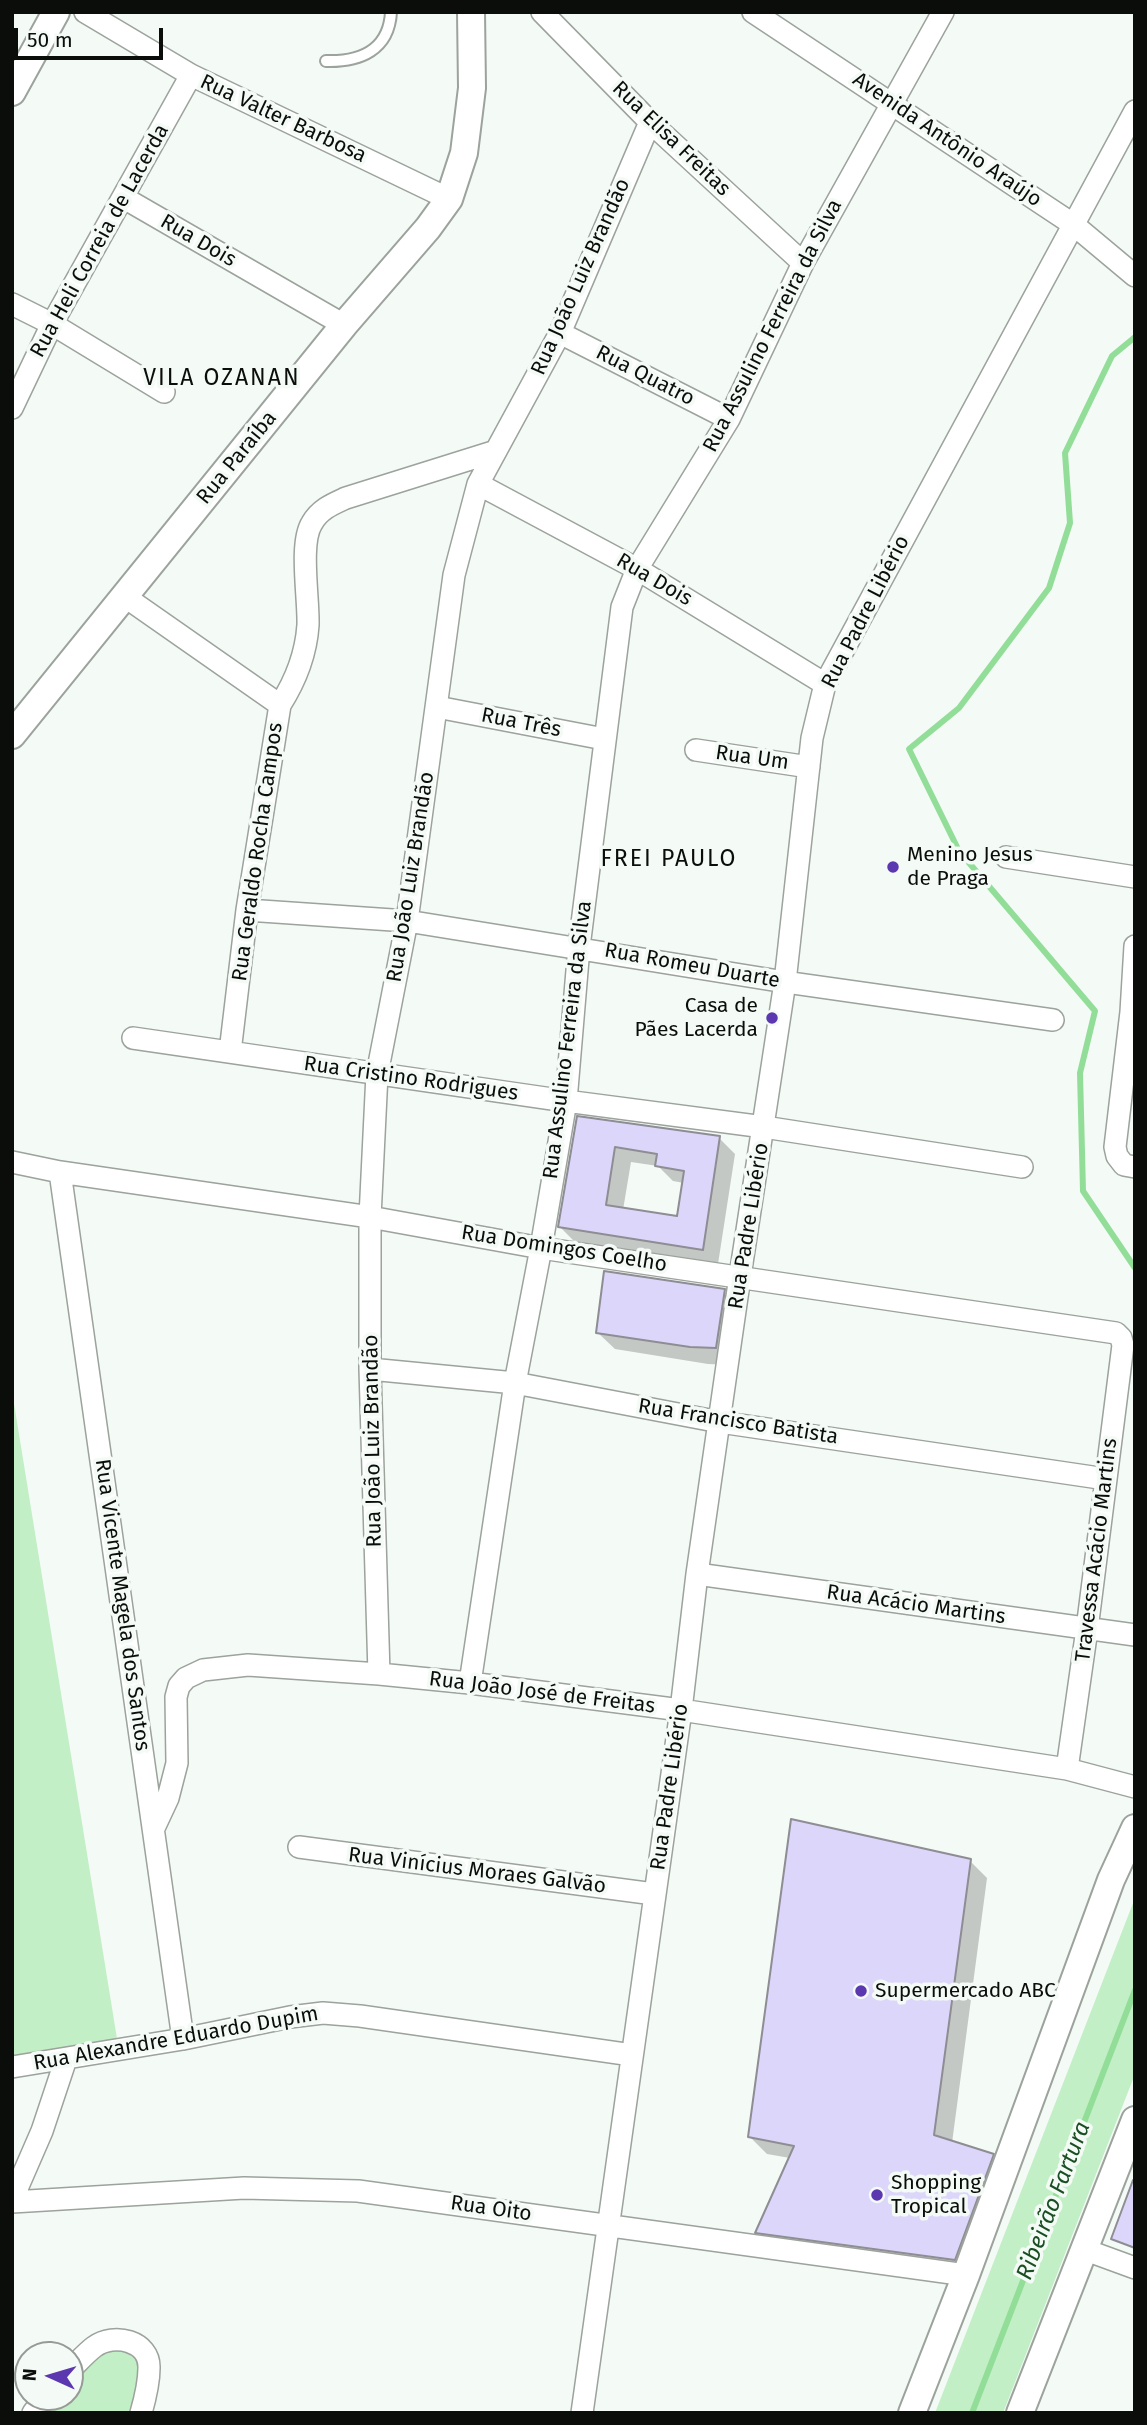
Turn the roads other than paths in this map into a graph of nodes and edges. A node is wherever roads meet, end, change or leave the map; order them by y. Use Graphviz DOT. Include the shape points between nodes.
graph roads {
  1 [pos="56,12"];
  2 [pos="85,12"];
  3 [pos="391,12"];
  4 [pos="471,12"];
  5 [pos="542,12"];
  6 [pos="753,12"];
  7 [pos="943,12"];
  8 [pos="326,61"];
  9 [pos="191,75"];
  10 [pos="12,92"];
  11 [pos="891,102"];
  12 [pos="1135,111"];
  13 [pos="650,122"];
  14 [pos="124,198"];
  15 [pos="449,198"];
  16 [pos="1073,225"];
  17 [pos="803,262"];
  18 [pos="1135,276"];
  19 [pos="12,304"];
  20 [pos="52,324"];
  21 [pos="344,325"];
  22 [pos="560,333"];
  23 [pos="164,392"];
  24 [pos="12,408"];
  25 [pos="729,419"];
  26 [pos="496,451"];
  27 [pos="478,484"];
  28 [pos="636,569"];
  29 [pos="124,596"];
  30 [pos="825,684"];
  31 [pos="280,705"];
  32 [pos="437,707"];
  33 [pos="12,735"];
  34 [pos="604,739"];
  35 [pos="696,750"];
  36 [pos="809,767"];
  37 [pos="1006,857"];
  38 [pos="1135,877"];
  39 [pos="247,910"];
  40 [pos="407,921"];
  41 [pos="1135,946"];
  42 [pos="579,947"];
  43 [pos="785,982"];
  44 [pos="1053,1020"];
  45 [pos="1132,1020"];
  46 [pos="132,1038"];
  47 [pos="230,1052"];
  48 [pos="377,1074"];
  49 [pos="566,1101"];
  50 [pos="764,1127"];
  51 [pos="12,1162"];
  52 [pos="1022,1167"];
  53 [pos="1135,1167"];
  54 [pos="60,1172"];
  55 [pos="370,1217"];
  56 [pos="541,1248"];
  57 [pos="740,1276"];
  58 [pos="1116,1333"];
  59 [pos="370,1369"];
  60 [pos="515,1382"];
  61 [pos="720,1422"];
  62 [pos="1106,1479"];
  63 [pos="697,1574"];
  64 [pos="1087,1629"];
  65 [pos="1135,1635"];
  66 [pos="379,1674"];
  67 [pos="470,1683"];
  68 [pos="681,1710"];
  69 [pos="1067,1769"];
  70 [pos="1135,1787"];
  71 [pos="154,1828"];
  72 [pos="1135,1828"];
  73 [pos="299,1847"];
  74 [pos="654,1894"];
  75 [pos="183,2039"];
  76 [pos="632,2056"];
  77 [pos="66,2059"];
  78 [pos="12,2067"];
  79 [pos="1135,2120"];
  80 [pos="12,2201"];
  81 [pos="608,2225"];
  82 [pos="1083,2249"];
  83 [pos="1135,2268"];
  84 [pos="966,2275"];
  85 [pos="84,2357"];
  86 [pos="141,2413"];
  87 [pos="582,2413"];
  88 [pos="912,2413"];
  89 [pos="1020,2413"];
  1 -- 10 [label="street"];
  2 -- 9 [label="street, Rua Valter Barbosa"];
  3 -- 8 [label="lane" via="386,34 377,46 360,58"];
  4 -- 15 [label="street, Rua Paraíba" via="464,153"];
  5 -- 13 [label="street, Rua Elisa Freitas"];
  6 -- 11 [label="street, Avenida Antônio Araújo"];
  7 -- 11 [label="street, Rua Assulino Ferreira da Silva"];
  9 -- 14 [label="street, Rua Heli Correia de Lacerda"];
  9 -- 15 [label="street, Rua Valter Barbosa"];
  11 -- 16 [label="street, Avenida Antônio Araújo"];
  11 -- 17 [label="street, Rua Assulino Ferreira da Silva"];
  12 -- 16 [label="street, Rua Padre Libério"];
  13 -- 17 [label="street, Rua Elisa Freitas"];
  13 -- 22 [label="street, Rua João Luiz Brandão"];
  14 -- 20 [label="street, Rua Heli Correia de Lacerda"];
  14 -- 21 [label="street, Rua Dois"];
  15 -- 21 [label="street, Rua Paraíba"];
  16 -- 18 [label="street, Avenida Antônio Araújo"];
  16 -- 30 [label="street, Rua Padre Libério"];
  17 -- 25 [label="street, Rua Assulino Ferreira da Silva"];
  19 -- 20 [label="street"];
  20 -- 23 [label="street"];
  20 -- 24 [label="street, Rua Heli Correia de Lacerda"];
  21 -- 29 [label="street, Rua Paraíba"];
  22 -- 25 [label="street, Rua Quatro"];
  22 -- 26 [label="street, Rua João Luiz Brandão"];
  25 -- 28 [label="street, Rua Assulino Ferreira da Silva"];
  26 -- 27 [label="street, Rua João Luiz Brandão"];
  26 -- 31 [label="street, Rua Geraldo Rocha Campos" via="325,507 311,524 306,544 308,625 302,662"];
  27 -- 28 [label="street, Rua Dois"];
  27 -- 32 [label="street, Rua João Luiz Brandão" via="454,575"];
  28 -- 30 [label="street, Rua Dois"];
  28 -- 34 [label="street, Rua Assulino Ferreira da Silva" via="622,607"];
  29 -- 31 [label="street"];
  29 -- 33 [label="street, Rua Paraíba"];
  30 -- 36 [label="street, Rua Padre Libério"];
  31 -- 39 [label="street, Rua Geraldo Rocha Campos"];
  32 -- 34 [label="street, Rua Três"];
  32 -- 40 [label="street, Rua João Luiz Brandão"];
  34 -- 42 [label="street, Rua Assulino Ferreira da Silva"];
  35 -- 36 [label="street, Rua Um"];
  36 -- 43 [label="street, Rua Padre Libério"];
  37 -- 38 [label="street"];
  39 -- 40 [label="street, Rua Romeu Duarte"];
  39 -- 47 [label="street, Rua Geraldo Rocha Campos"];
  40 -- 42 [label="street, Rua Romeu Duarte"];
  40 -- 48 [label="street, Rua João Luiz Brandão"];
  41 -- 45 [label="street"];
  42 -- 43 [label="street, Rua Romeu Duarte"];
  42 -- 49 [label="street, Rua Assulino Ferreira da Silva"];
  43 -- 44 [label="street, Rua Romeu Duarte"];
  43 -- 50 [label="street, Rua Padre Libério"];
  45 -- 53 [label="street" via="1115,1147 1124,1165"];
  46 -- 47 [label="street, Rua Cristino Rodrigues"];
  47 -- 48 [label="street, Rua Cristino Rodrigues"];
  48 -- 49 [label="street, Rua Cristino Rodrigues"];
  48 -- 55 [label="street, Rua João Luiz Brandão"];
  49 -- 50 [label="street, Rua Cristino Rodrigues"];
  49 -- 56 [label="street, Rua Assulino Ferreira da Silva"];
  50 -- 52 [label="street, Rua Cristino Rodrigues"];
  50 -- 57 [label="street, Rua Padre Libério"];
  51 -- 54 [label="street, Rua Domingos Coelho"];
  54 -- 55 [label="street, Rua Domingos Coelho"];
  54 -- 71 [label="street, Rua Vicente Magela dos Santos"];
  55 -- 56 [label="street, Rua Domingos Coelho"];
  55 -- 59 [label="street, Rua João Luiz Brandão"];
  56 -- 57 [label="street, Rua Domingos Coelho"];
  56 -- 60 [label="street, Rua Assulino Ferreira da Silva"];
  57 -- 58 [label="street, Rua Domingos Coelho"];
  57 -- 61 [label="street, Rua Padre Libério"];
  58 -- 62 [label="street, Travessa Acácio Martins" via="1123,1345"];
  59 -- 60 [label="street, Rua Francisco Batista"];
  59 -- 66 [label="street, Rua João Luiz Brandão"];
  60 -- 61 [label="street, Rua Francisco Batista"];
  60 -- 67 [label="street, Rua Assulino Ferreira da Silva"];
  61 -- 62 [label="street, Rua Francisco Batista"];
  61 -- 63 [label="street, Rua Padre Libério"];
  62 -- 64 [label="street, Travessa Acácio Martins"];
  63 -- 64 [label="street, Rua Acácio Martins"];
  63 -- 68 [label="street, Rua Padre Libério"];
  64 -- 65 [label="street, Rua Acácio Martins"];
  64 -- 69 [label="street, Travessa Acácio Martins"];
  66 -- 67 [label="street, Rua João José de Freitas"];
  66 -- 71 [label="street, Rua João José de Freitas" via="248,1665 203,1670 186,1678 176,1697 174,1783"];
  67 -- 68 [label="street, Rua João José de Freitas"];
  68 -- 69 [label="street, Rua João José de Freitas"];
  68 -- 74 [label="street, Rua Padre Libério"];
  69 -- 70 [label="street, Rua João José de Freitas"];
  71 -- 75 [label="street, Rua Vicente Magela dos Santos"];
  72 -- 84 [label="street" via="1111,1880"];
  73 -- 74 [label="street, Rua Vinícius Moraes Galvão"];
  74 -- 76 [label="street, Rua Padre Libério"];
  75 -- 76 [label="street, Rua Alexandre Eduardo Dupim" via="323,2013"];
  75 -- 77 [label="street, Rua Alexandre Eduardo Dupim"];
  76 -- 81 [label="street, Rua Padre Libério"];
  77 -- 78 [label="street, Rua Alexandre Eduardo Dupim"];
  77 -- 80 [label="street"];
  79 -- 82 [label="street"];
  80 -- 81 [label="street, Rua Oito" via="244,2188 358,2192"];
  81 -- 84 [label="street, Rua Oito"];
  81 -- 87 [label="street, Rua Padre Libério"];
  82 -- 83 [label="street"];
  82 -- 89 [label="street"];
  84 -- 88 [label="street"];
  85 -- 86 [label="street" via="108,2340 140,2346 149,2368"];
}
